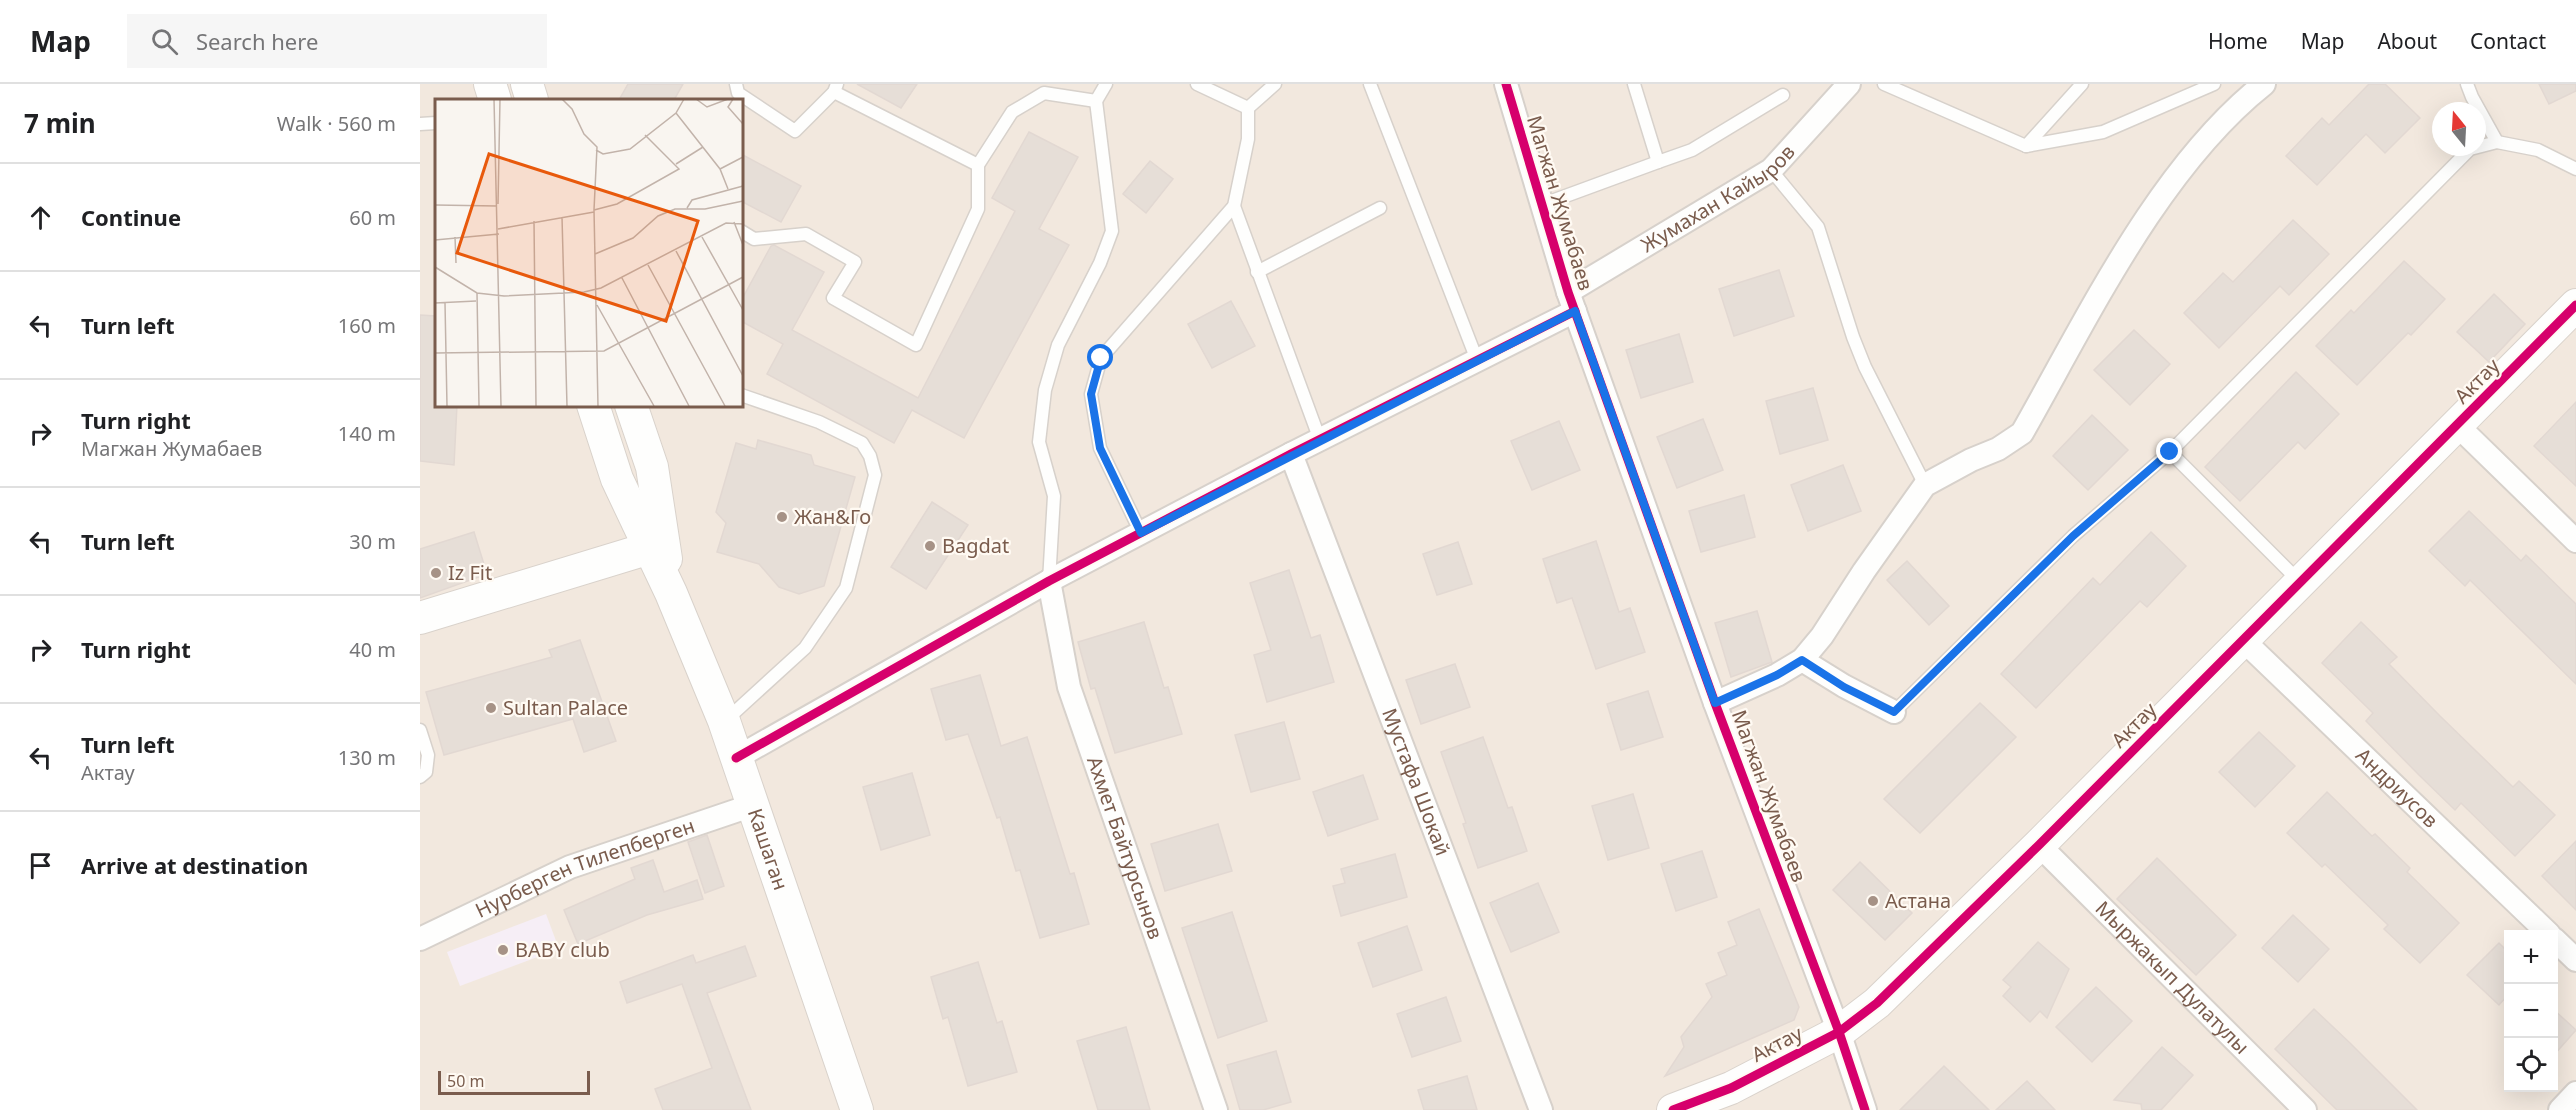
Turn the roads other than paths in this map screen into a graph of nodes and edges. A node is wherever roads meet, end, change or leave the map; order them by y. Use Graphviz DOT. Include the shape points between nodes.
graph roads {
  1 [pos="490,84"];
  2 [pos="527,84"];
  3 [pos="736,84"];
  4 [pos="1106,84"];
  5 [pos="1197,84"];
  6 [pos="1275,84"];
  7 [pos="1370,84"];
  8 [pos="1506,84"];
  9 [pos="1634,84"];
  10 [pos="1849,84"];
  11 [pos="1884,84"];
  12 [pos="2082,84"];
  13 [pos="2214,84"];
  14 [pos="2264,84"];
  15 [pos="2467,84"];
  16 [pos="835,88"];
  17 [pos="1783,95"];
  18 [pos="495,99"];
  19 [pos="532,99"];
  20 [pos="1096,101"];
  21 [pos="1248,108"];
  22 [pos="435,123"];
  23 [pos="420,124"];
  24 [pos="2497,142"];
  25 [pos="2026,146"];
  26 [pos="1658,162"];
  27 [pos="978,165"];
  28 [pos="2576,169"];
  29 [pos="1771,170"];
  30 [pos="1541,205"];
  31 [pos="1234,206"];
  32 [pos="1380,208"];
  33 [pos="742,232"];
  34 [pos="1257,272"];
  35 [pos="1572,302"];
  36 [pos="2576,305"];
  37 [pos="1477,360"];
  38 [pos="742,395"];
  39 [pos="593,406"];
  40 [pos="632,406"];
  41 [pos="2458,426"];
  42 [pos="1320,440"];
  43 [pos="2170,452"];
  44 [pos="1291,454"];
  45 [pos="1925,485"];
  46 [pos="1141,533"];
  47 [pos="2576,541"];
  48 [pos="657,547"];
  49 [pos="1049,581"];
  50 [pos="2301,583"];
  51 [pos="420,618"];
  52 [pos="2244,640"];
  53 [pos="1802,660"];
  54 [pos="1715,703"];
  55 [pos="1894,712"];
  56 [pos="724,721"];
  57 [pos="420,730"];
  58 [pos="736,758"];
  59 [pos="420,777"];
  60 [pos="753,805"];
  61 [pos="2039,845"];
  62 [pos="2545,930"];
  63 [pos="420,939"];
  64 [pos="2558,944"];
  65 [pos="2576,960"];
  66 [pos="1839,1032"];
  67 [pos="2576,1093"];
  68 [pos="857,1110"];
  69 [pos="1216,1110"];
  70 [pos="1541,1110"];
  71 [pos="1673,1110"];
  72 [pos="1865,1110"];
  73 [pos="2305,1110"];
  74 [pos="2560,1110"];
  1 -- 18 [label="street"];
  2 -- 19 [label="street"];
  3 -- 16 [label="lane" via="738,93 795,131"];
  4 -- 20 [label="lane"];
  5 -- 21 [label="lane"];
  6 -- 21 [label="lane"];
  7 -- 37 [label="lane"];
  8 -- 30 [label="street, Магжан Жумабаев"];
  9 -- 26 [label="lane"];
  10 -- 29 [label="street, Жумахан Кайыров"];
  11 -- 25 [label="lane"];
  12 -- 25 [label="lane"];
  13 -- 25 [label="lane" via="2103,132"];
  14 -- 45 [label="street" via="2192,154 2122,257 2022,433"];
  15 -- 24 [label="lane"];
  16 -- 27 [label="lane"];
  17 -- 26 [label="lane" via="1692,150"];
  20 -- 27 [label="lane" via="1044,93 1012,112"];
  20 -- 49 [label="lane" via="1112,231 1058,345 1045,390 1038,442 1054,496"];
  21 -- 31 [label="lane" via="1248,139"];
  22 -- 23 [label="lane"];
  24 -- 28 [label="lane" via="2538,150"];
  24 -- 43 [label="lane" via="2470,149"];
  26 -- 30 [label="lane"];
  27 -- 33 [label="lane" via="978,209 916,345 833,298 855,262 806,234 754,239"];
  29 -- 35 [label="street, Жумахан Кайыров"];
  29 -- 45 [label="lane" via="1818,227 1865,367"];
  30 -- 35 [label="street, Магжан Жумабаев"];
  31 -- 34 [label="lane"];
  31 -- 46 [label="lane" via="1101,358 1091,394 1100,448"];
  32 -- 34 [label="lane"];
  34 -- 42 [label="lane"];
  35 -- 37 [label="street, Жумахан Кайыров"];
  35 -- 54 [label="street, Магжан Жумабаев"];
  36 -- 41 [label="street, Актау"];
  37 -- 42 [label="street, Жумахан Кайыров"];
  38 -- 56 [label="lane" via="819,422 862,443 875,475 846,588 805,648"];
  39 -- 48 [label="street" via="617,479"];
  40 -- 48 [label="street" via="652,467"];
  41 -- 47 [label="street"];
  41 -- 50 [label="street, Актау"];
  42 -- 44 [label="street, Жумахан Кайыров"];
  43 -- 50 [label="lane"];
  43 -- 55 [label="lane" via="2073,536"];
  44 -- 46 [label="street, Жумахан Кайыров"];
  44 -- 70 [label="street, Мустафа Шокай"];
  45 -- 53 [label="street"];
  46 -- 49 [label="street, Жумахан Кайыров"];
  48 -- 51 [label="street"];
  48 -- 56 [label="street, Кашаган" via="671,593"];
  49 -- 58 [label="street, Жумахан Кайыров"];
  49 -- 69 [label="street, Ахмет Байтурсынов" via="1069,687"];
  50 -- 52 [label="street, Актау"];
  52 -- 61 [label="street, Актау"];
  52 -- 62 [label="street, Андриусов"];
  53 -- 54 [label="street"];
  53 -- 55 [label="street"];
  54 -- 66 [label="street, Магжан Жумабаев"];
  56 -- 58 [label="street, Кашаган"];
  57 -- 59 [label="lane" via="428,755 426,772"];
  58 -- 60 [label="street, Кашаган"];
  60 -- 63 [label="street, Нурберген Тилепберген" via="570,867"];
  60 -- 68 [label="street, Кашаган"];
  61 -- 66 [label="street, Актау" via="1877,1003"];
  61 -- 73 [label="street, Мыржакып Дулатулы"];
  64 -- 65 [label="street"];
  66 -- 71 [label="street, Актау" via="1731,1088"];
  66 -- 72 [label="street, Магжан Жумабаев"];
  67 -- 74 [label="street"];
}
